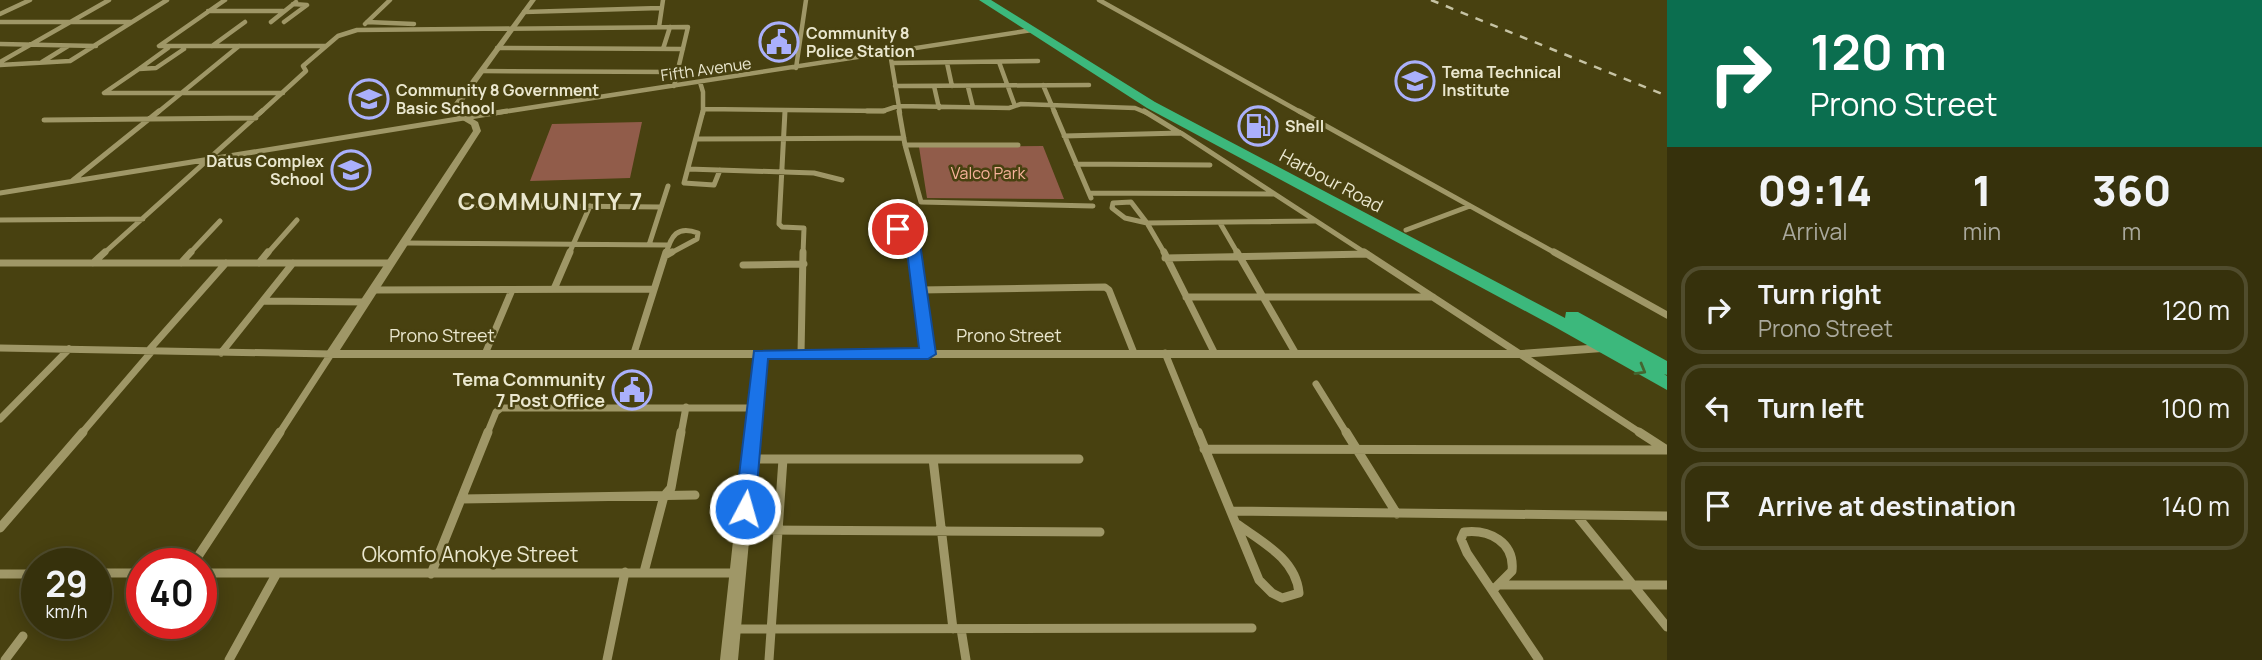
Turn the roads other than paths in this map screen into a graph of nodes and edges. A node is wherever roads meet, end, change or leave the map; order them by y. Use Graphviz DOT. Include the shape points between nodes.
graph roads {
  1 [pos="30,0"];
  2 [pos="109,0"];
  3 [pos="167,0"];
  4 [pos="225,0"];
  5 [pos="299,0"];
  6 [pos="390,0"];
  7 [pos="533,0"];
  8 [pos="641,0"];
  9 [pos="663,0"];
  10 [pos="806,0"];
  11 [pos="984,0"];
  12 [pos="997,0"];
  13 [pos="1099,0"];
  14 [pos="293,4"];
  15 [pos="660,8"];
  16 [pos="639,9"];
  17 [pos="208,11"];
  18 [pos="283,11"];
  19 [pos="524,12"];
  20 [pos="0,14"];
  21 [pos="0,22"];
  22 [pos="70,22"];
  23 [pos="132,22"];
  24 [pos="245,22"];
  25 [pos="271,22"];
  26 [pos="284,22"];
  27 [pos="367,22"];
  28 [pos="659,27"];
  29 [pos="670,27"];
  30 [pos="357,30"];
  31 [pos="408,30"];
  32 [pos="1032,30"];
  33 [pos="510,31"];
  34 [pos="32,43"];
  35 [pos="0,44"];
  36 [pos="69,45"];
  37 [pos="96,46"];
  38 [pos="239,46"];
  39 [pos="325,46"];
  40 [pos="185,47"];
  41 [pos="211,47"];
  42 [pos="169,48"];
  43 [pos="497,48"];
  44 [pos="663,49"];
  45 [pos="683,50"];
  46 [pos="890,53"];
  47 [pos="1038,61"];
  48 [pos="42,62"];
  49 [pos="999,62"];
  50 [pos="0,63"];
  51 [pos="892,63"];
  52 [pos="947,63"];
  53 [pos="796,68"];
  54 [pos="139,69"];
  55 [pos="481,71"];
  56 [pos="676,72"];
  57 [pos="700,82"];
  58 [pos="1006,85"];
  59 [pos="1043,85"];
  60 [pos="1089,85"];
  61 [pos="674,86"];
  62 [pos="895,86"];
  63 [pos="934,86"];
  64 [pos="952,86"];
  65 [pos="968,87"];
  66 [pos="283,93"];
  67 [pos="180,94"];
  68 [pos="898,106"];
  69 [pos="1015,106"];
  70 [pos="1052,106"];
  71 [pos="973,107"];
  72 [pos="939,108"];
  73 [pos="703,109"];
  74 [pos="785,110"];
  75 [pos="257,118"];
  76 [pos="465,119"];
  77 [pos="44,120"];
  78 [pos="148,120"];
  79 [pos="1181,133"];
  80 [pos="1064,135"];
  81 [pos="786,138"];
  82 [pos="697,139"];
  83 [pos="904,142"];
  84 [pos="1018,145"];
  85 [pos="212,158"];
  86 [pos="1076,164"];
  87 [pos="1210,165"];
  88 [pos="688,169"];
  89 [pos="720,170"];
  90 [pos="782,172"];
  91 [pos="842,180"];
  92 [pos="71,181"];
  93 [pos="667,186"];
  94 [pos="0,193"];
  95 [pos="1274,194"];
  96 [pos="464,205"];
  97 [pos="590,206"];
  98 [pos="661,206"];
  99 [pos="1093,206"];
  100 [pos="1470,206"];
  101 [pos="143,219"];
  102 [pos="0,220"];
  103 [pos="297,220"];
  104 [pos="220,221"];
  105 [pos="1315,221"];
  106 [pos="1147,223"];
  107 [pos="1220,223"];
  108 [pos="1406,230"];
  109 [pos="405,243"];
  110 [pos="576,245"];
  111 [pos="649,245"];
  112 [pos="668,245"];
  113 [pos="1368,254"];
  114 [pos="665,256"];
  115 [pos="1165,258"];
  116 [pos="1242,258"];
  117 [pos="916,259"];
  118 [pos="93,262"];
  119 [pos="0,263"];
  120 [pos="181,263"];
  121 [pos="226,263"];
  122 [pos="259,263"];
  123 [pos="293,263"];
  124 [pos="391,263"];
  125 [pos="804,264"];
  126 [pos="743,265"];
  127 [pos="554,289"];
  128 [pos="654,289"];
  129 [pos="374,290"];
  130 [pos="512,290"];
  131 [pos="920,290"];
  132 [pos="1186,297"];
  133 [pos="1263,297"];
  134 [pos="1433,297"];
  135 [pos="264,300"];
  136 [pos="366,302"];
  137 [pos="1667,315"];
  138 [pos="0,348"];
  139 [pos="1602,348"];
  140 [pos="69,349"];
  141 [pos="151,350"];
  142 [pos="221,353"];
  143 [pos="634,353"];
  144 [pos="1134,353"];
  145 [pos="1165,353"];
  146 [pos="331,354"];
  147 [pos="485,354"];
  148 [pos="760,354"];
  149 [pos="802,354"];
  150 [pos="928,354"];
  151 [pos="1215,354"];
  152 [pos="1296,354"];
  153 [pos="1522,354"];
  154 [pos="1667,369"];
  155 [pos="1316,384"];
  156 [pos="1667,384"];
  157 [pos="687,407"];
  158 [pos="755,408"];
  159 [pos="0,419"];
  160 [pos="1204,449"];
  161 [pos="1356,449"];
  162 [pos="1667,450"];
  163 [pos="750,459"];
  164 [pos="783,459"];
  165 [pos="933,459"];
  166 [pos="1079,459"];
  167 [pos="695,495"];
  168 [pos="664,496"];
  169 [pos="461,499"];
  170 [pos="1232,512"];
  171 [pos="1397,514"];
  172 [pos="1577,516"];
  173 [pos="1667,516"];
  174 [pos="1237,524"];
  175 [pos="0,528"];
  176 [pos="743,530"];
  177 [pos="778,531"];
  178 [pos="941,532"];
  179 [pos="1100,533"];
  180 [pos="204,548"];
  181 [pos="625,572"];
  182 [pos="644,572"];
  183 [pos="217,573"];
  184 [pos="277,573"];
  185 [pos="738,573"];
  186 [pos="0,574"];
  187 [pos="21,574"];
  188 [pos="431,574"];
  189 [pos="1633,585"];
  190 [pos="1667,585"];
  191 [pos="1496,588"];
  192 [pos="1667,627"];
  193 [pos="1252,628"];
  194 [pos="732,629"];
  195 [pos="771,629"];
  196 [pos="957,629"];
  197 [pos="21,639"];
  198 [pos="5,660"];
  199 [pos="229,660"];
  200 [pos="607,660"];
  201 [pos="729,660"];
  202 [pos="769,660"];
  203 [pos="967,660"];
  204 [pos="1539,660"];
  1 -- 20 [label="street"];
  2 -- 22 [label="street"];
  3 -- 23 [label="street"];
  4 -- 17 [label="street"];
  5 -- 14 [label="street"];
  6 -- 27 [label="street"];
  7 -- 19 [label="street"];
  8 -- 16 [label="street"];
  9 -- 15 [label="street"];
  10 -- 53 [label="street"];
  11 -- 32 [label="highway, Harbour Road"];
  12 -- 108 [label="highway, Harbour Road" via="1138,89"];
  13 -- 100 [label="street"];
  14 -- 18 [label="street"];
  14 -- 26 [label="street" via="307,5"];
  15 -- 16 [label="street"];
  15 -- 28 [label="street"];
  16 -- 19 [label="street"];
  17 -- 18 [label="street"];
  17 -- 42 [label="street" via="158,45"];
  18 -- 25 [label="street"];
  19 -- 33 [label="street"];
  21 -- 22 [label="street"];
  22 -- 23 [label="street"];
  22 -- 34 [label="street"];
  23 -- 37 [label="street"];
  24 -- 41 [label="street"];
  27 -- 30 [label="street"];
  27 -- 31 [label="street" via="415,24"];
  28 -- 29 [label="street"];
  28 -- 33 [label="street"];
  29 -- 44 [label="street"];
  29 -- 45 [label="street" via="689,28"];
  30 -- 31 [label="street"];
  30 -- 39 [label="street" via="344,32"];
  31 -- 33 [label="street"];
  32 -- 46 [label="street, Fifth Avenue"];
  32 -- 139 [label="highway, Harbour Road" via="1151,105"];
  33 -- 43 [label="street"];
  34 -- 35 [label="street"];
  34 -- 36 [label="street"];
  34 -- 50 [label="street"];
  36 -- 37 [label="street"];
  36 -- 48 [label="street"];
  37 -- 48 [label="street" via="70,61"];
  38 -- 39 [label="street"];
  38 -- 41 [label="street"];
  38 -- 67 [label="street"];
  39 -- 66 [label="street"];
  40 -- 41 [label="street"];
  40 -- 42 [label="street"];
  40 -- 54 [label="street" via="156,68"];
  42 -- 54 [label="street"];
  43 -- 44 [label="street"];
  43 -- 55 [label="street"];
  44 -- 45 [label="street"];
  45 -- 56 [label="street"];
  46 -- 51 [label="street"];
  46 -- 53 [label="street, Fifth Avenue"];
  47 -- 49 [label="street"];
  48 -- 50 [label="street"];
  49 -- 52 [label="street"];
  49 -- 58 [label="street"];
  51 -- 52 [label="street"];
  51 -- 62 [label="street"];
  52 -- 64 [label="street"];
  53 -- 57 [label="street, Fifth Avenue"];
  54 -- 67 [label="street" via="104,93"];
  55 -- 56 [label="street"];
  55 -- 76 [label="street" via="456,106"];
  56 -- 61 [label="street"];
  57 -- 61 [label="street, Fifth Avenue"];
  57 -- 73 [label="street" via="705,92"];
  58 -- 59 [label="street"];
  58 -- 65 [label="street"];
  58 -- 69 [label="street"];
  59 -- 60 [label="street"];
  59 -- 70 [label="street"];
  61 -- 76 [label="street, Fifth Avenue"];
  62 -- 63 [label="street"];
  62 -- 68 [label="street"];
  63 -- 64 [label="street"];
  63 -- 72 [label="street"];
  64 -- 65 [label="street"];
  65 -- 71 [label="street"];
  66 -- 67 [label="street"];
  66 -- 75 [label="street"];
  67 -- 78 [label="street"];
  68 -- 72 [label="street"];
  68 -- 74 [label="street" via="883,111"];
  68 -- 83 [label="street"];
  69 -- 70 [label="street"];
  69 -- 71 [label="street"];
  70 -- 79 [label="street" via="1137,108"];
  70 -- 80 [label="street"];
  71 -- 72 [label="street"];
  73 -- 74 [label="street"];
  73 -- 82 [label="street"];
  74 -- 81 [label="street"];
  75 -- 78 [label="street"];
  75 -- 85 [label="street"];
  76 -- 85 [label="street, Fifth Avenue"];
  76 -- 109 [label="street" via="475,124 477,131"];
  77 -- 78 [label="street"];
  78 -- 92 [label="street"];
  79 -- 80 [label="street"];
  79 -- 95 [label="street"];
  80 -- 86 [label="street"];
  81 -- 82 [label="street"];
  81 -- 83 [label="street"];
  81 -- 90 [label="street"];
  82 -- 88 [label="street"];
  83 -- 84 [label="street"];
  83 -- 99 [label="street" via="919,200 924,204"];
  85 -- 92 [label="street, Fifth Avenue"];
  85 -- 101 [label="street"];
  86 -- 87 [label="street"];
  86 -- 95 [label="street" via="1090,195"];
  88 -- 89 [label="street"];
  88 -- 89 [label="street" via="687,186 716,184"];
  89 -- 90 [label="street"];
  90 -- 91 [label="street"];
  90 -- 125 [label="street" via="779,225 804,228"];
  92 -- 94 [label="street, Fifth Avenue"];
  93 -- 98 [label="street"];
  95 -- 105 [label="street"];
  96 -- 97 [label="street"];
  97 -- 98 [label="street"];
  97 -- 110 [label="street"];
  98 -- 111 [label="street"];
  100 -- 108 [label="street"];
  100 -- 137 [label="street"];
  101 -- 102 [label="street"];
  101 -- 118 [label="street"];
  103 -- 122 [label="street"];
  104 -- 120 [label="street"];
  105 -- 107 [label="street"];
  105 -- 113 [label="street"];
  106 -- 106 [label="street" via="1135,204 1112,206 1125,218"];
  106 -- 107 [label="street"];
  106 -- 115 [label="street"];
  107 -- 116 [label="street"];
  108 -- 154 [label="highway, Harbour Road"];
  109 -- 110 [label="street"];
  109 -- 124 [label="street"];
  110 -- 111 [label="street"];
  110 -- 127 [label="street"];
  111 -- 112 [label="street"];
  112 -- 114 [label="street"];
  112 -- 114 [label="street" via="679,230 698,233 697,239"];
  113 -- 116 [label="street"];
  113 -- 134 [label="street"];
  114 -- 128 [label="street"];
  115 -- 116 [label="street"];
  115 -- 132 [label="street"];
  116 -- 133 [label="street"];
  117 -- 117 [label="street" via="905,231 882,234 890,247"];
  117 -- 131 [label="street"];
  118 -- 119 [label="street"];
  118 -- 120 [label="street"];
  120 -- 121 [label="street"];
  121 -- 122 [label="street"];
  121 -- 141 [label="street"];
  122 -- 123 [label="street"];
  123 -- 124 [label="street"];
  123 -- 135 [label="street"];
  124 -- 129 [label="street"];
  125 -- 126 [label="street"];
  125 -- 149 [label="street"];
  127 -- 128 [label="street"];
  127 -- 130 [label="street"];
  128 -- 143 [label="street"];
  129 -- 130 [label="street"];
  129 -- 136 [label="street"];
  130 -- 147 [label="street"];
  131 -- 144 [label="street" via="1105,287"];
  131 -- 150 [label="street"];
  132 -- 133 [label="street"];
  132 -- 151 [label="street"];
  133 -- 134 [label="street"];
  133 -- 152 [label="street"];
  134 -- 153 [label="street"];
  135 -- 136 [label="street"];
  135 -- 142 [label="street"];
  136 -- 146 [label="street"];
  138 -- 140 [label="street"];
  139 -- 153 [label="street, Prono Street"];
  139 -- 156 [label="highway, Harbour Road, one-way"];
  140 -- 141 [label="street"];
  140 -- 159 [label="street"];
  141 -- 142 [label="street"];
  141 -- 175 [label="street"];
  142 -- 146 [label="street"];
  143 -- 147 [label="street, Prono Street"];
  143 -- 148 [label="street, Prono Street"];
  144 -- 145 [label="street, Prono Street"];
  144 -- 150 [label="street, Prono Street"];
  145 -- 151 [label="street, Prono Street"];
  145 -- 160 [label="street"];
  146 -- 147 [label="street, Prono Street"];
  146 -- 180 [label="street"];
  148 -- 149 [label="street, Prono Street"];
  148 -- 158 [label="street"];
  149 -- 150 [label="street, Prono Street"];
  151 -- 152 [label="street, Prono Street"];
  152 -- 153 [label="street, Prono Street"];
  153 -- 162 [label="street"];
  155 -- 161 [label="street"];
  157 -- 158 [label="street"];
  157 -- 168 [label="street" via="671,488"];
  157 -- 169 [label="street" via="501,408"];
  158 -- 163 [label="street"];
  160 -- 161 [label="street"];
  160 -- 170 [label="street"];
  161 -- 162 [label="street"];
  161 -- 171 [label="street"];
  163 -- 164 [label="street"];
  163 -- 176 [label="street"];
  164 -- 165 [label="street"];
  164 -- 177 [label="street"];
  165 -- 166 [label="street"];
  165 -- 178 [label="street"];
  167 -- 168 [label="street"];
  168 -- 169 [label="street"];
  168 -- 182 [label="street"];
  169 -- 188 [label="street"];
  170 -- 171 [label="street"];
  170 -- 174 [label="street"];
  171 -- 172 [label="street"];
  172 -- 173 [label="street"];
  172 -- 189 [label="street"];
  174 -- 174 [label="street" via="1294,571 1300,593 1280,598 1265,589"];
  176 -- 177 [label="street"];
  176 -- 185 [label="street"];
  177 -- 178 [label="street"];
  177 -- 195 [label="street"];
  178 -- 179 [label="street"];
  178 -- 196 [label="street"];
  181 -- 182 [label="street, Okomfo Anokye Street"];
  181 -- 188 [label="street, Okomfo Anokye Street"];
  181 -- 200 [label="street"];
  182 -- 185 [label="street, Okomfo Anokye Street"];
  183 -- 184 [label="street, Okomfo Anokye Street"];
  184 -- 188 [label="street, Okomfo Anokye Street"];
  184 -- 199 [label="street"];
  185 -- 194 [label="street"];
  186 -- 187 [label="street"];
  189 -- 190 [label="street"];
  189 -- 191 [label="street"];
  189 -- 192 [label="street"];
  191 -- 191 [label="street" via="1466,553 1461,539 1464,533 1496,536 1508,550 1513,569"];
  191 -- 204 [label="street"];
  193 -- 196 [label="street"];
  194 -- 195 [label="street"];
  194 -- 201 [label="street"];
  195 -- 196 [label="street"];
  195 -- 202 [label="street"];
  196 -- 203 [label="street"];
  197 -- 198 [label="street"];
}
